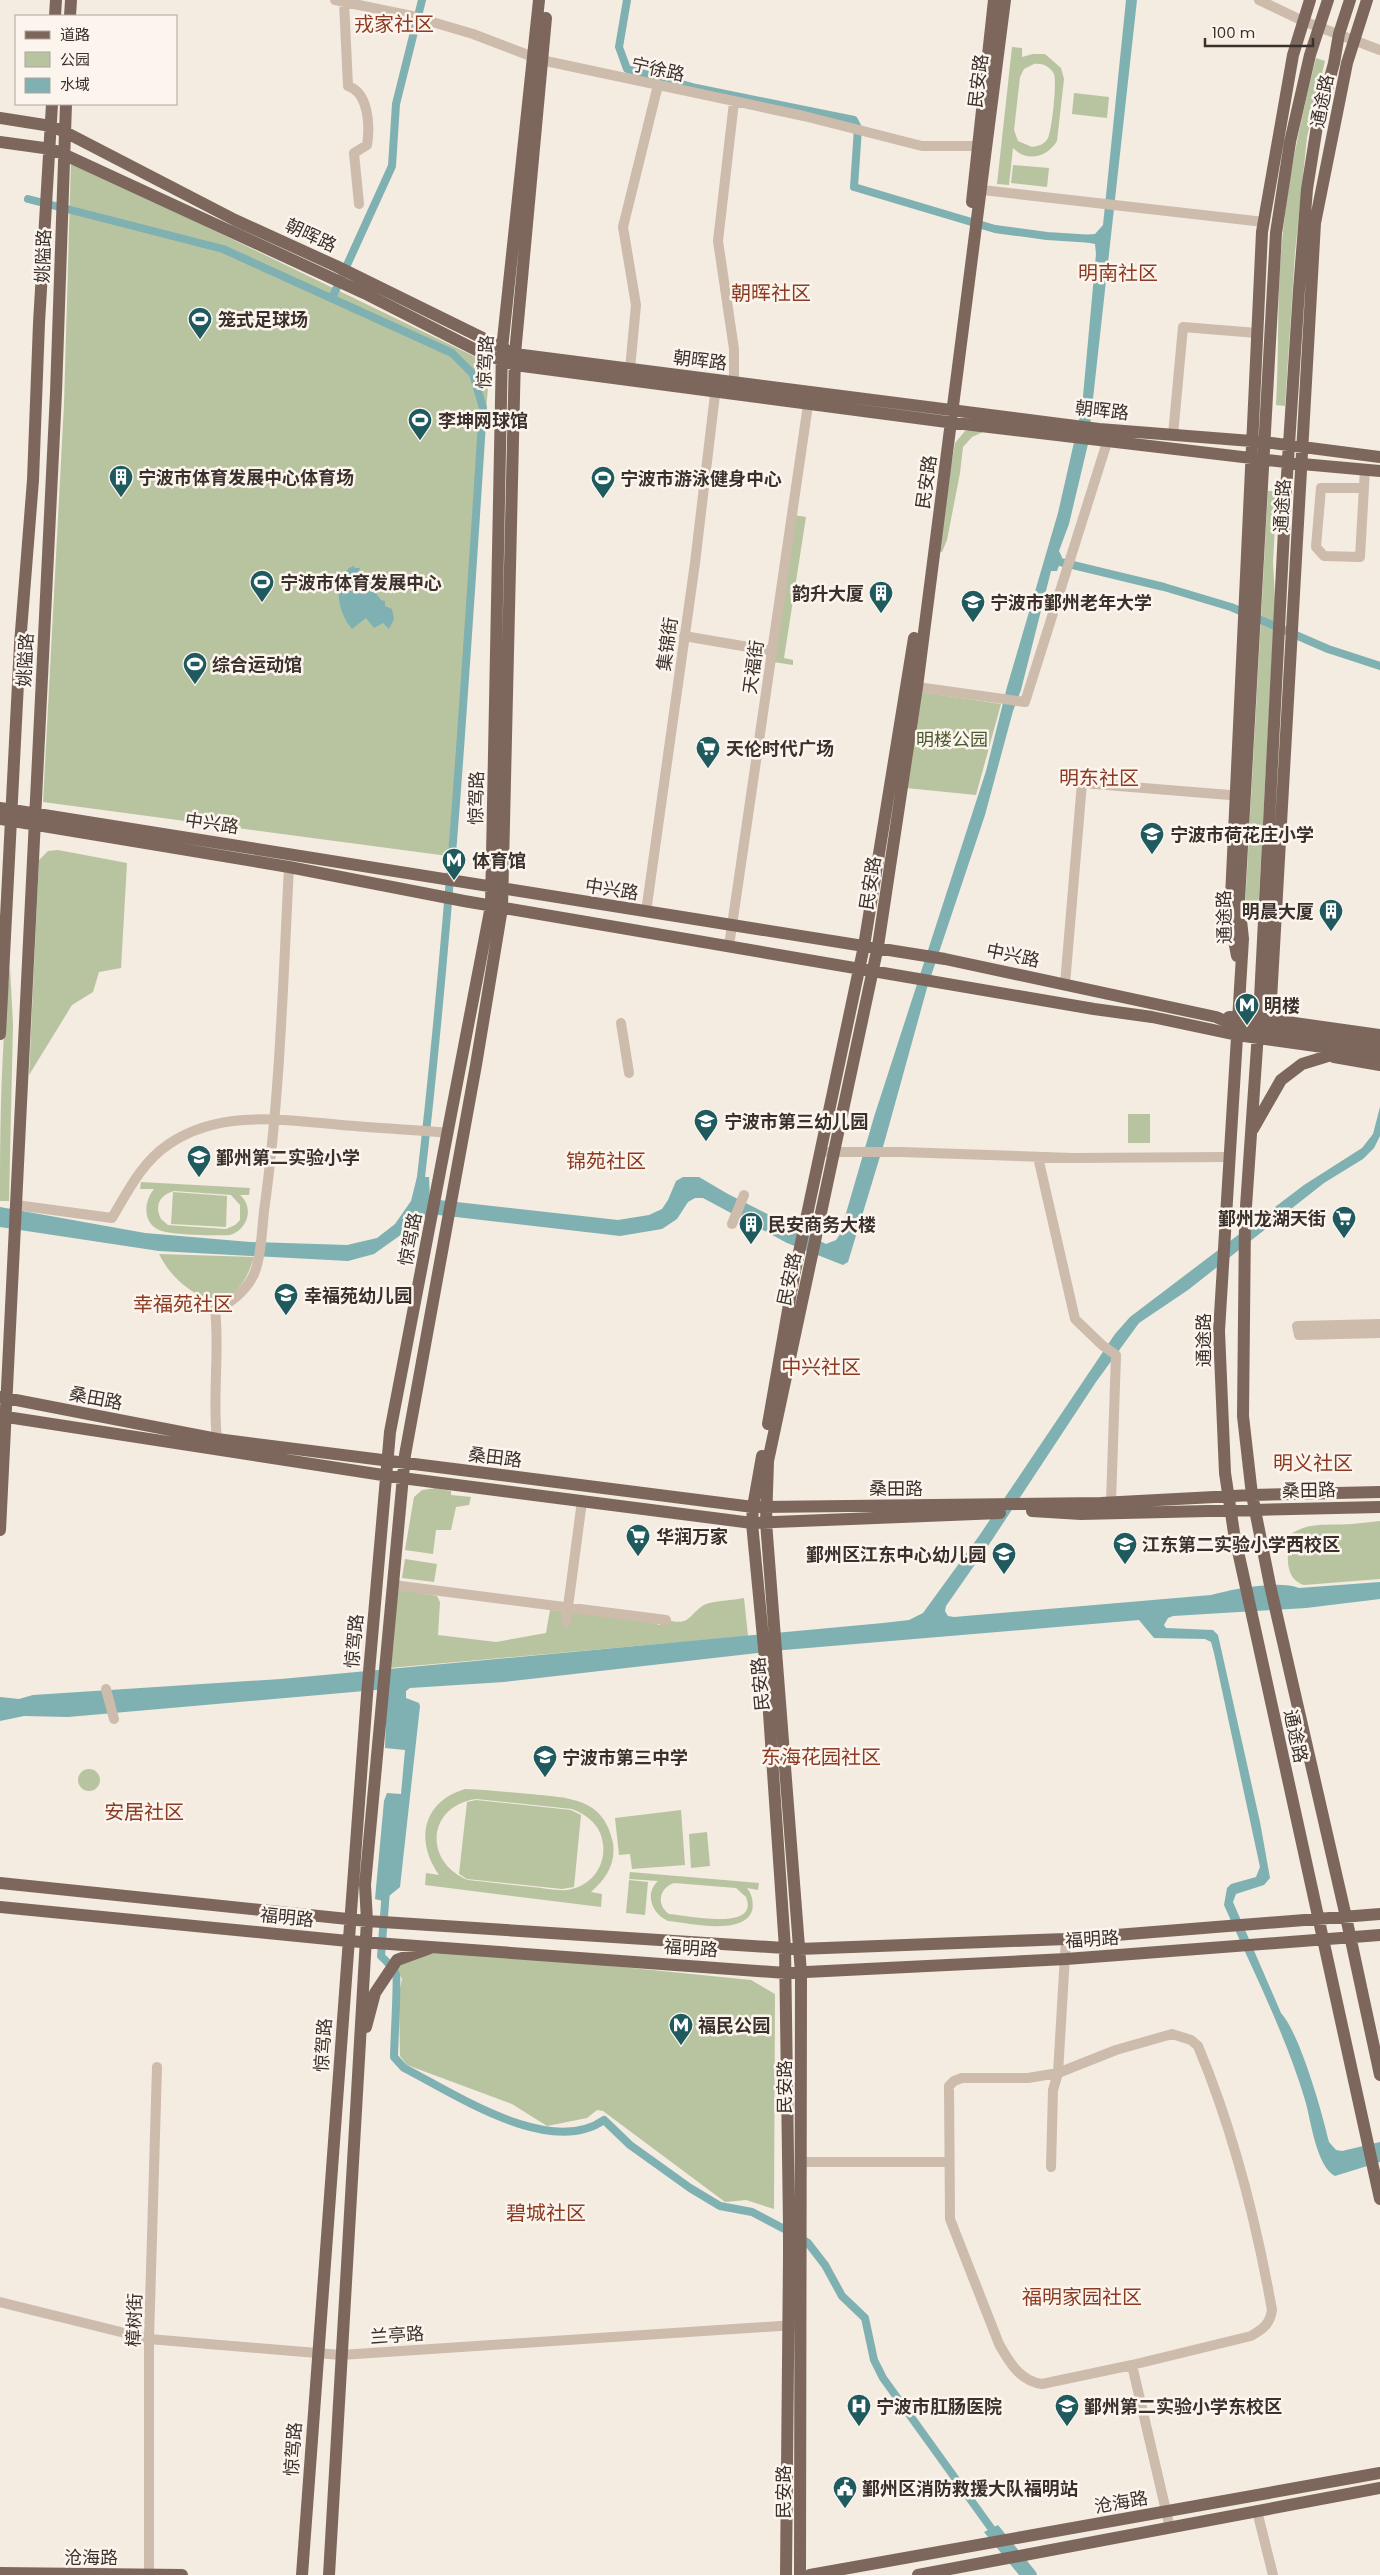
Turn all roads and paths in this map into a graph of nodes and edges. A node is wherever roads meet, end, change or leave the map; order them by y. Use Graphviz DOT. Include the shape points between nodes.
graph roads {
  1 [pos="56,0"];
  2 [pos="71,0"];
  3 [pos="539,0"];
  4 [pos="547,0"];
  5 [pos="994,0"];
  6 [pos="1005,0"];
  7 [pos="1258,0"];
  8 [pos="1310,0"];
  9 [pos="1328,0"];
  10 [pos="1350,0"];
  11 [pos="1367,0"];
  12 [pos="340,1"];
  13 [pos="56,15"];
  14 [pos="70,15"];
  15 [pos="1303,22"];
  16 [pos="1321,28"];
  17 [pos="1339,34"];
  18 [pos="1354,41"];
  19 [pos="1380,50"];
  20 [pos="537,59"];
  21 [pos="658,85"];
  22 [pos="734,102"];
  23 [pos="52,105"];
  24 [pos="66,105"];
  25 [pos="0,118"];
  26 [pos="51,126"];
  27 [pos="65,132"];
  28 [pos="0,142"];
  29 [pos="978,146"];
  30 [pos="50,149"];
  31 [pos="63,154"];
  32 [pos="982,190"];
  33 [pos="359,204"];
  34 [pos="975,207"];
  35 [pos="1264,222"];
  36 [pos="333,272"];
  37 [pos="1257,333"];
  38 [pos="502,354"];
  39 [pos="515,359"];
  40 [pos="630,369"];
  41 [pos="734,382"];
  42 [pos="716,386"];
  43 [pos="809,398"];
  44 [pos="950,416"];
  45 [pos="1104,435"];
  46 [pos="1173,435"];
  47 [pos="1258,441"];
  48 [pos="1289,444"];
  49 [pos="1302,446"];
  50 [pos="1380,456"];
  51 [pos="1257,458"];
  52 [pos="1288,462"];
  53 [pos="1302,464"];
  54 [pos="1365,470"];
  55 [pos="1380,470"];
  56 [pos="1364,488"];
  57 [pos="1250,595"];
  58 [pos="684,636"];
  59 [pos="1285,648"];
  60 [pos="772,651"];
  61 [pos="917,687"];
  62 [pos="1240,796"];
  63 [pos="6,815"];
  64 [pos="34,820"];
  65 [pos="289,867"];
  66 [pos="497,889"];
  67 [pos="496,907"];
  68 [pos="646,912"];
  69 [pos="732,925"];
  70 [pos="729,946"];
  71 [pos="864,946"];
  72 [pos="877,948"];
  73 [pos="859,968"];
  74 [pos="872,970"];
  75 [pos="1065,984"];
  76 [pos="621,1023"];
  77 [pos="1258,1029"];
  78 [pos="1237,1030"];
  79 [pos="0,1034"];
  80 [pos="1371,1046"];
  81 [pos="1380,1055"];
  82 [pos="1328,1056"];
  83 [pos="1380,1065"];
  84 [pos="629,1073"];
  85 [pos="276,1119"];
  86 [pos="445,1133"];
  87 [pos="1250,1136"];
  88 [pos="820,1152"];
  89 [pos="834,1152"];
  90 [pos="1038,1157"];
  91 [pos="1228,1157"];
  92 [pos="744,1195"];
  93 [pos="16,1211"];
  94 [pos="732,1224"];
  95 [pos="1380,1324"];
  96 [pos="1380,1333"];
  97 [pos="4,1398"];
  98 [pos="3,1416"];
  99 [pos="216,1439"];
  100 [pos="388,1462"];
  101 [pos="404,1464"];
  102 [pos="386,1475"];
  103 [pos="402,1478"];
  104 [pos="1380,1492"];
  105 [pos="1252,1495"];
  106 [pos="1228,1497"];
  107 [pos="582,1501"];
  108 [pos="1111,1502"];
  109 [pos="766,1506"];
  110 [pos="1380,1506"];
  111 [pos="753,1507"];
  112 [pos="1029,1508"];
  113 [pos="1255,1508"];
  114 [pos="989,1509"];
  115 [pos="1230,1510"];
  116 [pos="752,1522"];
  117 [pos="766,1522"];
  118 [pos="0,1530"];
  119 [pos="393,1585"];
  120 [pos="567,1608"];
  121 [pos="666,1620"];
  122 [pos="566,1622"];
  123 [pos="768,1629"];
  124 [pos="772,1669"];
  125 [pos="106,1689"];
  126 [pos="114,1719"];
  127 [pos="0,1883"];
  128 [pos="0,1907"];
  129 [pos="1380,1914"];
  130 [pos="1346,1917"];
  131 [pos="1317,1919"];
  132 [pos="350,1920"];
  133 [pos="367,1921"];
  134 [pos="1380,1935"];
  135 [pos="1350,1936"];
  136 [pos="1322,1938"];
  137 [pos="1066,1939"];
  138 [pos="348,1940"];
  139 [pos="366,1941"];
  140 [pos="435,1946"];
  141 [pos="785,1948"];
  142 [pos="799,1949"];
  143 [pos="1066,1959"];
  144 [pos="786,1973"];
  145 [pos="801,1973"];
  146 [pos="359,2056"];
  147 [pos="157,2067"];
  148 [pos="1058,2072"];
  149 [pos="1380,2076"];
  150 [pos="802,2162"];
  151 [pos="949,2162"];
  152 [pos="1051,2167"];
  153 [pos="1380,2199"];
  154 [pos="795,2223"];
  155 [pos="0,2302"];
  156 [pos="795,2326"];
  157 [pos="149,2340"];
  158 [pos="317,2354"];
  159 [pos="341,2355"];
  160 [pos="1132,2365"];
  161 [pos="1380,2473"];
  162 [pos="1380,2488"];
  163 [pos="1257,2511"];
  164 [pos="1166,2512"];
  165 [pos="1170,2528"];
  166 [pos="0,2573"];
  167 [pos="148,2575"];
  168 [pos="182,2575"];
  169 [pos="302,2575"];
  170 [pos="329,2575"];
  171 [pos="786,2575"];
  172 [pos="800,2575"];
  173 [pos="810,2575"];
  174 [pos="918,2575"];
  175 [pos="1273,2575"];
  1 -- 13 [label="main road"];
  2 -- 14 [label="main road"];
  3 -- 20 [label="main road, 惊驾路"];
  4 -- 20 [label="main road, 惊驾路"];
  5 -- 29 [label="main road, 民安路"];
  6 -- 32 [label="main road, 民安路"];
  7 -- 15 [label="street"];
  8 -- 15 [label="main road, 通途路"];
  9 -- 16 [label="main road, 通途路"];
  10 -- 17 [label="main road, 通途路"];
  11 -- 18 [label="main road, 通途路"];
  12 -- 20 [label="street, 宁徐路" via="412,16 473,34"];
  12 -- 33 [label="street" via="348,86 361,94 364,100 369,134 367,145 354,153"];
  15 -- 16 [label="street"];
  15 -- 35 [label="main road, 通途路" via="1293,55"];
  16 -- 17 [label="street"];
  16 -- 47 [label="main road, 通途路" via="1310,54 1290,142 1276,233"];
  17 -- 18 [label="street"];
  17 -- 48 [label="main road, 通途路" via="1317,126 1307,189"];
  18 -- 19 [label="street"];
  18 -- 49 [label="main road, 通途路" via="1315,223"];
  20 -- 21 [label="street, 宁徐路"];
  20 -- 38 [label="main road, 惊驾路"];
  20 -- 39 [label="main road, 惊驾路"];
  21 -- 22 [label="street, 宁徐路"];
  21 -- 40 [label="street" via="623,227 636,305"];
  22 -- 29 [label="street, 宁徐路" via="922,146"];
  22 -- 41 [label="street" via="718,241 734,349"];
  23 -- 26 [label="main road, 姚隘路"];
  24 -- 27 [label="main road, 姚隘路"];
  25 -- 26 [label="main road, 朝晖路"];
  26 -- 27 [label="main road, 朝晖路"];
  26 -- 30 [label="main road, 姚隘路"];
  27 -- 31 [label="main road, 姚隘路"];
  27 -- 36 [label="main road, 朝晖路"];
  28 -- 30 [label="main road, 朝晖路"];
  29 -- 34 [label="main road, 民安路"];
  30 -- 31 [label="main road, 朝晖路"];
  30 -- 63 [label="main road, 姚隘路"];
  31 -- 36 [label="main road, 朝晖路"];
  31 -- 64 [label="main road, 姚隘路" via="56,393"];
  32 -- 34 [label="main road, 民安路"];
  32 -- 35 [label="street"];
  34 -- 44 [label="main road, 民安路"];
  35 -- 37 [label="main road, 通途路"];
  36 -- 38 [label="main road, 朝晖路"];
  37 -- 46 [label="street" via="1183,327"];
  37 -- 47 [label="main road, 通途路"];
  38 -- 39 [label="main road, 朝晖路"];
  38 -- 66 [label="main road, 惊驾路"];
  39 -- 40 [label="main road, 朝晖路"];
  39 -- 42 [label="main road, 朝晖路"];
  39 -- 66 [label="main road, 惊驾路"];
  40 -- 42 [label="main road, 朝晖路"];
  41 -- 42 [label="main road, 朝晖路"];
  41 -- 43 [label="main road, 朝晖路"];
  42 -- 43 [label="main road, 朝晖路"];
  42 -- 58 [label="street, 集锦街"];
  43 -- 44 [label="main road, 朝晖路"];
  43 -- 60 [label="street, 天福街"];
  44 -- 45 [label="main road, 朝晖路"];
  44 -- 61 [label="main road, 民安路"];
  44 -- 71 [label="main road, 民安路"];
  45 -- 46 [label="main road, 朝晖路"];
  45 -- 51 [label="main road, 朝晖路"];
  45 -- 61 [label="street" via="1073,549 1023,702"];
  46 -- 47 [label="main road, 朝晖路"];
  47 -- 48 [label="main road, 朝晖路"];
  47 -- 51 [label="main road, 通途路"];
  48 -- 49 [label="main road, 朝晖路"];
  48 -- 52 [label="main road, 通途路"];
  49 -- 50 [label="main road, 朝晖路"];
  49 -- 53 [label="main road, 通途路"];
  51 -- 52 [label="main road, 朝晖路"];
  51 -- 57 [label="main road, 通途路"];
  52 -- 53 [label="main road, 朝晖路"];
  52 -- 59 [label="main road, 通途路" via="1281,603"];
  53 -- 54 [label="main road, 朝晖路"];
  53 -- 59 [label="main road, 通途路" via="1293,617"];
  54 -- 55 [label="main road, 朝晖路"];
  54 -- 56 [label="street"];
  56 -- 56 [label="street" via="1360,557 1324,556 1316,547 1321,488"];
  57 -- 62 [label="main road, 通途路" via="1243,629"];
  57 -- 62 [label="main road, 通途路" via="1254,645"];
  58 -- 60 [label="street"];
  58 -- 68 [label="street, 集锦街"];
  59 -- 77 [label="main road, 通途路"];
  60 -- 69 [label="street, 天福街"];
  61 -- 72 [label="main road, 民安路"];
  62 -- 75 [label="street" via="1082,783"];
  62 -- 78 [label="main road, 通途路" via="1239,902 1243,939"];
  63 -- 64 [label="main road, 中兴路"];
  63 -- 79 [label="main road, 姚隘路"];
  64 -- 65 [label="main road, 中兴路"];
  64 -- 66 [label="main road, 中兴路" via="257,848"];
  64 -- 93 [label="main road, 姚隘路"];
  65 -- 67 [label="main road, 中兴路"];
  65 -- 85 [label="street"];
  66 -- 67 [label="main road, 惊驾路"];
  66 -- 68 [label="main road, 中兴路"];
  67 -- 70 [label="main road, 中兴路"];
  67 -- 86 [label="main road, 惊驾路"];
  67 -- 101 [label="main road, 惊驾路" via="453,1193"];
  68 -- 69 [label="main road, 中兴路"];
  69 -- 70 [label="street, 天福街"];
  69 -- 71 [label="main road, 中兴路"];
  70 -- 73 [label="main road, 中兴路"];
  71 -- 72 [label="main road, 中兴路"];
  71 -- 73 [label="main road, 民安路"];
  72 -- 74 [label="main road, 民安路"];
  72 -- 75 [label="main road, 中兴路" via="945,958"];
  73 -- 74 [label="main road, 中兴路"];
  73 -- 88 [label="main road, 民安路"];
  74 -- 78 [label="main road, 中兴路" via="1152,1017 1214,1031"];
  74 -- 89 [label="main road, 民安路"];
  75 -- 78 [label="main road, 中兴路" via="1216,1017"];
  76 -- 84 [label="street"];
  77 -- 78 [label="main road, 中兴路"];
  77 -- 78 [label="main road, 中兴路"];
  77 -- 80 [label="main road, 中兴路"];
  77 -- 80 [label="main road, 中兴路"];
  77 -- 82 [label="main road, 中兴路"];
  77 -- 87 [label="main road, 通途路"];
  78 -- 91 [label="main road, 通途路"];
  80 -- 81 [label="main road, 中兴路"];
  80 -- 82 [label="main road, 中兴路"];
  80 -- 83 [label="main road, 中兴路"];
  82 -- 87 [label="main road" via="1302,1064 1281,1080"];
  85 -- 86 [label="street"];
  85 -- 93 [label="street" via="239,1120 199,1128 169,1144 137,1174 112,1218"];
  85 -- 99 [label="street" via="253,1277 223,1307 215,1309 218,1334"];
  86 -- 100 [label="main road, 惊驾路" via="390,1432"];
  87 -- 105 [label="main road, 通途路" via="1243,1416"];
  88 -- 89 [label="street"];
  88 -- 111 [label="main road, 民安路"];
  89 -- 90 [label="street"];
  89 -- 109 [label="main road, 民安路" via="768,1461"];
  90 -- 91 [label="street"];
  90 -- 108 [label="street" via="1075,1319 1116,1355"];
  91 -- 106 [label="main road, 通途路" via="1219,1340"];
  92 -- 94 [label="street"];
  93 -- 97 [label="main road, 姚隘路"];
  95 -- 96 [label="street" via="1297,1326 1299,1335"];
  97 -- 98 [label="main road"];
  97 -- 99 [label="main road, 桑田路"];
  98 -- 102 [label="main road, 桑田路"];
  98 -- 118 [label="main road"];
  99 -- 100 [label="main road, 桑田路"];
  100 -- 101 [label="main road, 桑田路"];
  100 -- 102 [label="main road, 惊驾路"];
  101 -- 103 [label="main road, 惊驾路"];
  101 -- 111 [label="main road, 桑田路"];
  102 -- 103 [label="main road, 桑田路"];
  102 -- 132 [label="main road, 惊驾路"];
  103 -- 107 [label="main road, 桑田路"];
  103 -- 119 [label="main road, 惊驾路"];
  104 -- 105 [label="main road, 桑田路"];
  105 -- 106 [label="main road, 桑田路"];
  105 -- 113 [label="main road, 通途路"];
  106 -- 108 [label="main road, 桑田路"];
  106 -- 115 [label="main road, 通途路"];
  107 -- 116 [label="main road, 桑田路"];
  107 -- 120 [label="street"];
  108 -- 112 [label="main road, 桑田路"];
  109 -- 111 [label="main road, 桑田路"];
  109 -- 114 [label="main road, 桑田路"];
  109 -- 117 [label="main road, 民安路"];
  110 -- 113 [label="main road, 桑田路"];
  111 -- 116 [label="main road, 民安路"];
  112 -- 114 [label="main road"];
  112 -- 115 [label="main road, 桑田路" via="1081,1514"];
  113 -- 115 [label="main road, 桑田路"];
  113 -- 130 [label="main road, 通途路" via="1276,1615"];
  114 -- 117 [label="main road, 桑田路"];
  115 -- 131 [label="main road, 通途路"];
  116 -- 117 [label="main road, 桑田路"];
  116 -- 123 [label="main road, 民安路"];
  117 -- 123 [label="main road, 民安路"];
  119 -- 120 [label="street"];
  119 -- 133 [label="main road, 惊驾路" via="365,1885"];
  120 -- 121 [label="street"];
  120 -- 122 [label="street"];
  123 -- 124 [label="main road, 民安路"];
  124 -- 141 [label="main road, 民安路"];
  124 -- 142 [label="main road, 民安路"];
  125 -- 126 [label="street"];
  127 -- 132 [label="main road, 福明路"];
  128 -- 138 [label="main road, 福明路"];
  129 -- 130 [label="main road, 福明路"];
  130 -- 131 [label="main road, 福明路"];
  130 -- 135 [label="main road, 通途路"];
  131 -- 136 [label="main road, 通途路"];
  131 -- 137 [label="main road, 福明路"];
  132 -- 133 [label="main road, 福明路"];
  132 -- 138 [label="main road, 惊驾路"];
  133 -- 139 [label="main road, 惊驾路"];
  133 -- 141 [label="main road, 福明路"];
  134 -- 135 [label="main road, 福明路"];
  135 -- 136 [label="main road, 福明路"];
  135 -- 149 [label="main road, 通途路"];
  136 -- 143 [label="main road, 福明路"];
  136 -- 153 [label="main road, 通途路"];
  137 -- 142 [label="main road, 福明路"];
  137 -- 143 [label="street"];
  138 -- 139 [label="main road, 福明路"];
  138 -- 158 [label="main road, 惊驾路"];
  139 -- 140 [label="main road, 福明路"];
  139 -- 146 [label="main road, 惊驾路"];
  140 -- 144 [label="main road, 福明路"];
  140 -- 146 [label="main road" via="394,1964 375,1993"];
  141 -- 142 [label="main road, 福明路"];
  141 -- 144 [label="main road, 民安路"];
  142 -- 145 [label="main road, 民安路"];
  143 -- 145 [label="main road, 福明路"];
  143 -- 148 [label="street"];
  144 -- 145 [label="main road, 福明路"];
  144 -- 154 [label="main road, 民安路"];
  145 -- 150 [label="main road, 民安路"];
  146 -- 159 [label="main road, 惊驾路"];
  147 -- 157 [label="street, 樟树街"];
  148 -- 151 [label="street" via="1028,2078 962,2078 954,2081 949,2086"];
  148 -- 152 [label="street" via="1053,2090"];
  148 -- 160 [label="street" via="1162,2036 1172,2034 1191,2040 1198,2046 1223,2113 1252,2212 1272,2310 1271,2320 1251,2336"];
  150 -- 151 [label="street"];
  150 -- 154 [label="main road, 民安路"];
  151 -- 160 [label="street" via="950,2219 999,2344 1019,2374 1032,2383 1042,2384"];
  154 -- 156 [label="main road, 民安路, bridge"];
  155 -- 157 [label="street, 兰亭路"];
  156 -- 159 [label="street, 兰亭路"];
  156 -- 171 [label="main road, 民安路"];
  156 -- 172 [label="main road, 民安路"];
  157 -- 158 [label="street, 兰亭路"];
  157 -- 167 [label="street, 樟树街"];
  158 -- 159 [label="street, 兰亭路"];
  158 -- 169 [label="main road, 惊驾路"];
  159 -- 170 [label="main road, 惊驾路"];
  160 -- 164 [label="street"];
  161 -- 164 [label="main road, 沧海路"];
  162 -- 163 [label="main road, 沧海路"];
  163 -- 165 [label="main road, 沧海路"];
  163 -- 175 [label="street"];
  164 -- 165 [label="street"];
  164 -- 173 [label="main road, 沧海路"];
  165 -- 174 [label="main road, 沧海路"];
  166 -- 167 [label="main road, 沧海路"];
  167 -- 168 [label="main road, 沧海路"];
}
